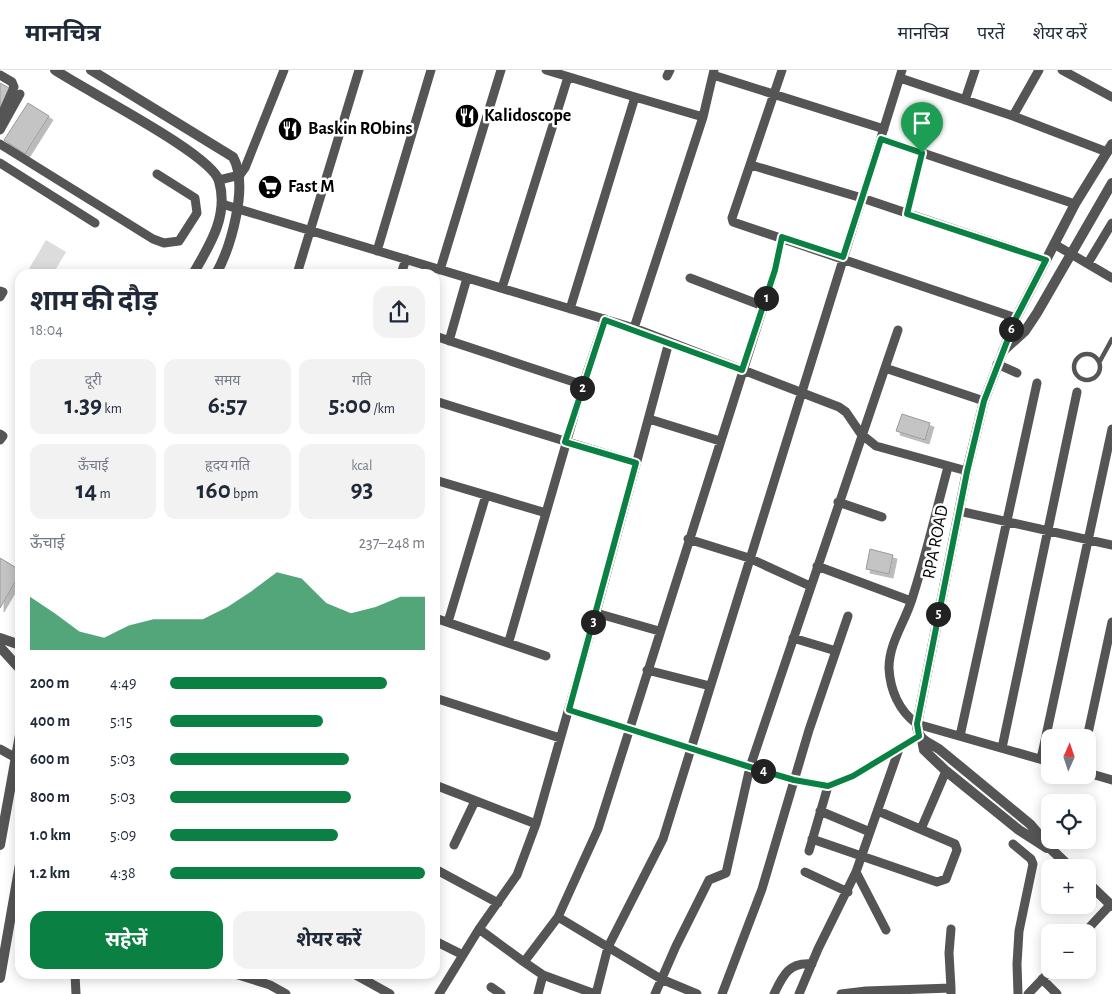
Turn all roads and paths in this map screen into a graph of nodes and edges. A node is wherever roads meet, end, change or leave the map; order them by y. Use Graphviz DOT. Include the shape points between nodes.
graph roads {
  1 [pos="55,70"];
  2 [pos="284,70"];
  3 [pos="359,70"];
  4 [pos="431,70"];
  5 [pos="501,70"];
  6 [pos="546,70"];
  7 [pos="782,70"];
  8 [pos="975,70"];
  9 [pos="1039,70"];
  10 [pos="1062,70"];
  11 [pos="93,71"];
  12 [pos="713,72"];
  13 [pos="69,74"];
  14 [pos="901,74"];
  15 [pos="0,75"];
  16 [pos="568,77"];
  17 [pos="20,94"];
  18 [pos="774,96"];
  19 [pos="1112,96"];
  20 [pos="635,97"];
  21 [pos="965,100"];
  22 [pos="1,116"];
  23 [pos="1013,116"];
  24 [pos="704,117"];
  25 [pos="884,129"];
  26 [pos="0,130"];
  27 [pos="881,139"];
  28 [pos="0,144"];
  29 [pos="1109,148"];
  30 [pos="922,153"];
  31 [pos="0,163"];
  32 [pos="751,165"];
  33 [pos="44,170"];
  34 [pos="157,174"];
  35 [pos="240,175"];
  36 [pos="219,180"];
  37 [pos="1112,183"];
  38 [pos="38,187"];
  39 [pos="862,198"];
  40 [pos="222,204"];
  41 [pos="1075,204"];
  42 [pos="237,208"];
  43 [pos="907,214"];
  44 [pos="95,222"];
  45 [pos="1112,223"];
  46 [pos="310,230"];
  47 [pos="782,237"];
  48 [pos="1054,244"];
  49 [pos="377,250"];
  50 [pos="1071,253"];
  51 [pos="843,257"];
  52 [pos="406,259"];
  53 [pos="1046,260"];
  54 [pos="1088,263"];
  55 [pos="196,269"];
  56 [pos="219,269"];
  57 [pos="298,269"];
  58 [pos="403,269"];
  59 [pos="437,269"];
  60 [pos="440,270"];
  61 [pos="467,278"];
  62 [pos="690,278"];
  63 [pos="1112,278"];
  64 [pos="502,288"];
  65 [pos="0,290"];
  66 [pos="0,297"];
  67 [pos="763,306"];
  68 [pos="570,309"];
  69 [pos="1016,318"];
  70 [pos="605,320"];
  71 [pos="634,328"];
  72 [pos="898,330"];
  73 [pos="440,337"];
  74 [pos="1112,339"];
  75 [pos="449,340"];
  76 [pos="669,342"];
  77 [pos="1002,352"];
  78 [pos="1100,361"];
  79 [pos="997,364"];
  80 [pos="885,368"];
  81 [pos="742,370"];
  82 [pos="1017,373"];
  83 [pos="1037,383"];
  84 [pos="583,385"];
  85 [pos="800,392"];
  86 [pos="1077,392"];
  87 [pos="984,401"];
  88 [pos="440,403"];
  89 [pos="649,419"];
  90 [pos="1112,429"];
  91 [pos="0,434"];
  92 [pos="861,434"];
  93 [pos="0,440"];
  94 [pos="720,441"];
  95 [pos="565,442"];
  96 [pos="636,463"];
  97 [pos="948,467"];
  98 [pos="967,472"];
  99 [pos="440,481"];
  100 [pos="486,495"];
  101 [pos="838,502"];
  102 [pos="959,511"];
  103 [pos="546,514"];
  104 [pos="882,517"];
  105 [pos="1006,521"];
  106 [pos="1048,531"];
  107 [pos="688,539"];
  108 [pos="1088,540"];
  109 [pos="1112,545"];
  110 [pos="749,558"];
  111 [pos="817,566"];
  112 [pos="810,586"];
  113 [pos="912,601"];
  114 [pos="596,613"];
  115 [pos="848,616"];
  116 [pos="440,620"];
  117 [pos="448,622"];
  118 [pos="1112,622"];
  119 [pos="659,631"];
  120 [pos="0,638"];
  121 [pos="793,638"];
  122 [pos="509,641"];
  123 [pos="15,643"];
  124 [pos="0,647"];
  125 [pos="836,651"];
  126 [pos="546,656"];
  127 [pos="15,664"];
  128 [pos="647,670"];
  129 [pos="710,686"];
  130 [pos="440,700"];
  131 [pos="569,710"];
  132 [pos="917,724"];
  133 [pos="628,728"];
  134 [pos="1051,729"];
  135 [pos="1089,729"];
  136 [pos="960,736"];
  137 [pos="560,738"];
  138 [pos="921,738"];
  139 [pos="690,748"];
  140 [pos="1002,748"];
  141 [pos="0,749"];
  142 [pos="900,749"];
  143 [pos="15,757"];
  144 [pos="1041,760"];
  145 [pos="15,763"];
  146 [pos="750,767"];
  147 [pos="946,771"];
  148 [pos="1096,775"];
  149 [pos="794,780"];
  150 [pos="1112,780"];
  151 [pos="828,786"];
  152 [pos="440,787"];
  153 [pos="475,801"];
  154 [pos="820,811"];
  155 [pos="878,811"];
  156 [pos="536,824"];
  157 [pos="921,828"];
  158 [pos="870,832"];
  159 [pos="812,839"];
  160 [pos="1013,844"];
  161 [pos="0,845"];
  162 [pos="454,845"];
  163 [pos="1052,850"];
  164 [pos="809,851"];
  165 [pos="862,855"];
  166 [pos="1062,859"];
  167 [pos="440,872"];
  168 [pos="805,872"];
  169 [pos="856,872"];
  170 [pos="1096,891"];
  171 [pos="848,892"];
  172 [pos="498,903"];
  173 [pos="1111,905"];
  174 [pos="15,914"];
  175 [pos="558,917"];
  176 [pos="1093,924"];
  177 [pos="479,929"];
  178 [pos="951,929"];
  179 [pos="886,930"];
  180 [pos="440,944"];
  181 [pos="608,947"];
  182 [pos="463,955"];
  183 [pos="524,962"];
  184 [pos="812,964"];
  185 [pos="543,975"];
  186 [pos="0,978"];
  187 [pos="75,979"];
  188 [pos="251,979"];
  189 [pos="363,979"];
  190 [pos="1042,979"];
  191 [pos="661,980"];
  192 [pos="491,987"];
  193 [pos="951,991"];
  194 [pos="886,992"];
  195 [pos="76,994"];
  196 [pos="286,994"];
  197 [pos="390,994"];
  198 [pos="439,994"];
  199 [pos="501,994"];
  200 [pos="538,994"];
  201 [pos="595,994"];
  202 [pos="655,994"];
  203 [pos="697,994"];
  204 [pos="722,994"];
  205 [pos="774,994"];
  206 [pos="799,994"];
  207 [pos="841,994"];
  208 [pos="1018,994"];
  209 [pos="1028,994"];
  210 [pos="1057,994"];
  1 -- 13 [label="street"];
  2 -- 35 [label="street" via="252,154"];
  3 -- 46 [label="street"];
  4 -- 49 [label="street"];
  5 -- 60 [label="street"];
  6 -- 16 [label="street"];
  7 -- 18 [label="street"];
  8 -- 21 [label="street"];
  9 -- 23 [label="street"];
  10 -- 19 [label="street"];
  11 -- 35 [label="street" via="233,157"];
  12 -- 18 [label="street"];
  12 -- 24 [label="street"];
  13 -- 36 [label="street" via="184,147 213,170"];
  14 -- 21 [label="street"];
  14 -- 25 [label="street"];
  15 -- 22 [label="street" via="14,84"];
  16 -- 20 [label="street"];
  16 -- 64 [label="street"];
  17 -- 26 [label="street"];
  18 -- 25 [label="street"];
  18 -- 32 [label="street"];
  20 -- 24 [label="street"];
  20 -- 68 [label="street"];
  21 -- 23 [label="street"];
  23 -- 29 [label="street"];
  24 -- 71 [label="street"];
  25 -- 27 [label="street"];
  27 -- 30 [label="street"];
  27 -- 39 [label="street"];
  28 -- 33 [label="street"];
  29 -- 41 [label="street, RPA ROAD"];
  30 -- 41 [label="street"];
  30 -- 43 [label="street"];
  31 -- 38 [label="street"];
  32 -- 39 [label="street"];
  32 -- 47 [label="street" via="733,222"];
  33 -- 34 [label="street" via="153,239 164,243 179,241 197,213 195,198"];
  33 -- 38 [label="street"];
  35 -- 36 [label="street"];
  35 -- 42 [label="street"];
  36 -- 40 [label="street"];
  37 -- 50 [label="street, RPA ROAD"];
  38 -- 44 [label="street"];
  39 -- 43 [label="street"];
  39 -- 51 [label="street"];
  40 -- 42 [label="street"];
  40 -- 55 [label="street" via="215,233"];
  41 -- 48 [label="street, RPA ROAD"];
  42 -- 46 [label="street"];
  42 -- 56 [label="street"];
  43 -- 53 [label="street"];
  45 -- 54 [label="street"];
  46 -- 49 [label="street"];
  46 -- 57 [label="street"];
  47 -- 51 [label="street"];
  47 -- 67 [label="street"];
  48 -- 50 [label="street"];
  48 -- 53 [label="street, RPA ROAD"];
  49 -- 52 [label="street"];
  50 -- 54 [label="street"];
  50 -- 77 [label="street, RPA ROAD" via="1025,331"];
  51 -- 69 [label="street" via="897,279"];
  51 -- 85 [label="street"];
  52 -- 58 [label="street"];
  52 -- 59 [label="street"];
  53 -- 69 [label="street, RPA ROAD"];
  54 -- 63 [label="street"];
  60 -- 61 [label="street"];
  61 -- 64 [label="street"];
  61 -- 75 [label="street"];
  62 -- 67 [label="street"];
  64 -- 68 [label="street"];
  65 -- 66 [label="street" via="3,292"];
  67 -- 81 [label="street"];
  68 -- 70 [label="street"];
  69 -- 77 [label="street, RPA ROAD"];
  70 -- 71 [label="street"];
  70 -- 84 [label="street"];
  71 -- 76 [label="street"];
  72 -- 80 [label="street"];
  73 -- 75 [label="street"];
  74 -- 78 [label="lane"];
  75 -- 84 [label="street"];
  76 -- 81 [label="street"];
  76 -- 89 [label="street"];
  77 -- 79 [label="street, RPA ROAD"];
  78 -- 78 [label="lane" via="1101,370 1093,380 1074,371 1074,362 1080,354"];
  79 -- 82 [label="street"];
  79 -- 87 [label="street, RPA ROAD"];
  80 -- 87 [label="street"];
  80 -- 92 [label="street"];
  81 -- 85 [label="street"];
  81 -- 94 [label="street"];
  83 -- 105 [label="street"];
  84 -- 95 [label="street"];
  85 -- 92 [label="street" via="839,406"];
  85 -- 110 [label="street"];
  86 -- 106 [label="street"];
  87 -- 98 [label="street, RPA ROAD"];
  88 -- 95 [label="street"];
  89 -- 94 [label="street"];
  89 -- 96 [label="street"];
  90 -- 108 [label="street"];
  91 -- 93 [label="street" via="3,436"];
  92 -- 97 [label="street" via="876,446"];
  92 -- 101 [label="street"];
  94 -- 107 [label="street"];
  95 -- 96 [label="street"];
  95 -- 103 [label="street"];
  96 -- 114 [label="street"];
  97 -- 98 [label="street"];
  97 -- 113 [label="street"];
  98 -- 102 [label="street, RPA ROAD"];
  99 -- 100 [label="street"];
  100 -- 103 [label="street"];
  100 -- 117 [label="street"];
  101 -- 104 [label="street"];
  101 -- 111 [label="street"];
  102 -- 105 [label="street"];
  102 -- 132 [label="street, RPA ROAD"];
  103 -- 122 [label="street"];
  105 -- 106 [label="street"];
  105 -- 136 [label="street"];
  106 -- 108 [label="street"];
  106 -- 140 [label="street"];
  107 -- 110 [label="street"];
  107 -- 119 [label="street"];
  108 -- 109 [label="street"];
  108 -- 134 [label="street"];
  110 -- 112 [label="street"];
  110 -- 129 [label="street"];
  111 -- 112 [label="street"];
  111 -- 113 [label="street"];
  112 -- 121 [label="street"];
  113 -- 132 [label="street" via="892,647 889,670 900,707"];
  114 -- 119 [label="street"];
  114 -- 131 [label="street"];
  115 -- 125 [label="street"];
  116 -- 117 [label="street"];
  117 -- 122 [label="street"];
  118 -- 135 [label="street"];
  119 -- 128 [label="street"];
  120 -- 123 [label="street"];
  121 -- 125 [label="street"];
  121 -- 146 [label="street"];
  122 -- 126 [label="street"];
  124 -- 127 [label="street"];
  125 -- 149 [label="street"];
  128 -- 129 [label="street"];
  128 -- 133 [label="street"];
  129 -- 139 [label="street"];
  130 -- 137 [label="street"];
  131 -- 133 [label="street"];
  131 -- 137 [label="street"];
  132 -- 136 [label="street"];
  132 -- 138 [label="street, RPA ROAD"];
  133 -- 139 [label="street"];
  133 -- 175 [label="street" via="598,829"];
  136 -- 140 [label="street"];
  137 -- 156 [label="street"];
  138 -- 142 [label="street"];
  138 -- 147 [label="street, RPA ROAD" via="924,750"];
  138 -- 163 [label="street, RPA ROAD" via="939,749 1030,824"];
  139 -- 146 [label="street"];
  139 -- 181 [label="street" via="663,839"];
  140 -- 144 [label="street"];
  141 -- 143 [label="street"];
  142 -- 151 [label="street" via="853,776"];
  142 -- 155 [label="street"];
  145 -- 161 [label="street"];
  146 -- 149 [label="street"];
  146 -- 191 [label="street" via="726,873 709,880"];
  147 -- 157 [label="street"];
  147 -- 163 [label="street, RPA ROAD" via="1019,830"];
  148 -- 150 [label="street"];
  149 -- 151 [label="street"];
  149 -- 204 [label="street" via="762,889"];
  151 -- 154 [label="street"];
  152 -- 153 [label="street"];
  153 -- 156 [label="street"];
  153 -- 162 [label="street"];
  154 -- 158 [label="street"];
  154 -- 159 [label="street"];
  155 -- 157 [label="street"];
  155 -- 158 [label="street"];
  156 -- 172 [label="street" via="517,875"];
  157 -- 165 [label="street" via="955,844 957,850 943,882"];
  158 -- 165 [label="street"];
  159 -- 164 [label="street"];
  159 -- 165 [label="street"];
  160 -- 208 [label="street" via="1033,864 1020,931"];
  163 -- 166 [label="street, RPA ROAD"];
  165 -- 169 [label="street"];
  167 -- 172 [label="street"];
  168 -- 171 [label="street"];
  169 -- 171 [label="street"];
  169 -- 179 [label="street"];
  170 -- 173 [label="street"];
  171 -- 184 [label="street"];
  172 -- 177 [label="street"];
  173 -- 176 [label="street"];
  174 -- 186 [label="street"];
  175 -- 181 [label="street"];
  175 -- 183 [label="street"];
  177 -- 182 [label="street"];
  177 -- 183 [label="street"];
  178 -- 193 [label="street"];
  180 -- 182 [label="street"];
  181 -- 191 [label="street"];
  181 -- 201 [label="street"];
  182 -- 198 [label="street"];
  183 -- 185 [label="street"];
  184 -- 205 [label="street" via="794,965 787,970"];
  184 -- 206 [label="street"];
  185 -- 200 [label="street"];
  185 -- 201 [label="street"];
  187 -- 195 [label="street"];
  188 -- 196 [label="street"];
  189 -- 197 [label="street"];
  190 -- 209 [label="street"];
  190 -- 210 [label="street"];
  191 -- 202 [label="street"];
  191 -- 203 [label="street"];
  192 -- 199 [label="street"];
  193 -- 194 [label="street"];
  194 -- 207 [label="street"];
}
